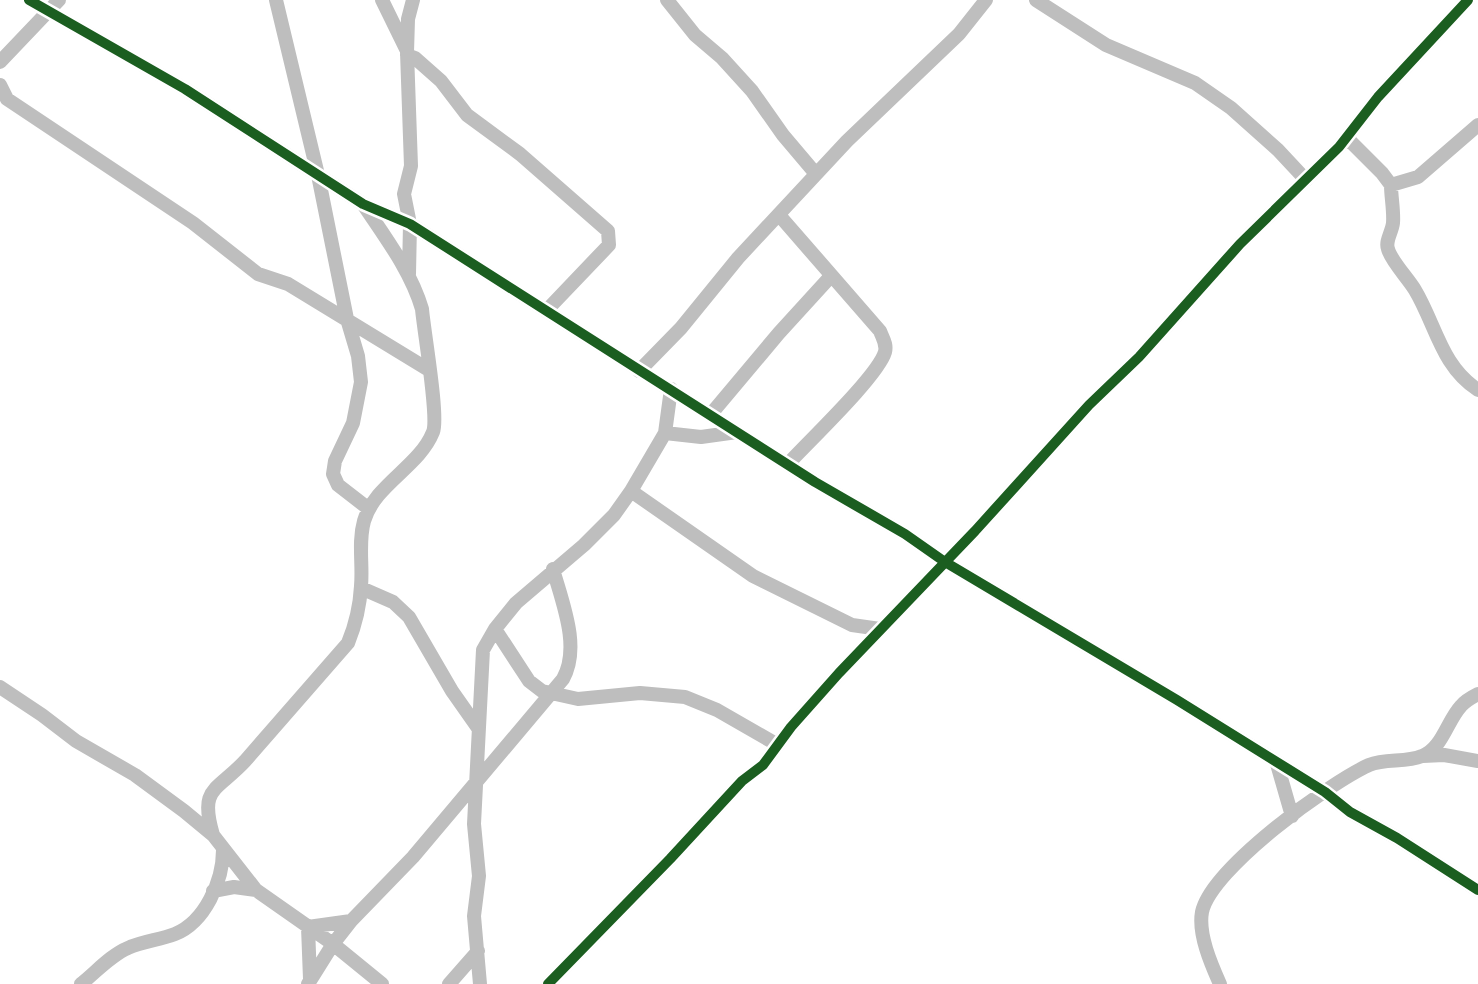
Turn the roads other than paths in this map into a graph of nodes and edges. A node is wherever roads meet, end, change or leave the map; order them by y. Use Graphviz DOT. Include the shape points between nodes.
graph roads {
  1 [pos="29,0"];
  2 [pos="59,0"];
  3 [pos="65,0"];
  4 [pos="276,0"];
  5 [pos="383,0"];
  6 [pos="413,0"];
  7 [pos="667,0"];
  8 [pos="986,0"];
  9 [pos="1036,0"];
  10 [pos="1468,0"];
  11 [pos="49,13"];
  12 [pos="75,27"];
  13 [pos="407,53"];
  14 [pos="0,62"];
  15 [pos="0,85"];
  16 [pos="1478,125"];
  17 [pos="1347,138"];
  18 [pos="816,174"];
  19 [pos="318,175"];
  20 [pos="1306,180"];
  21 [pos="1391,185"];
  22 [pos="363,204"];
  23 [pos="779,215"];
  24 [pos="411,224"];
  25 [pos="409,275"];
  26 [pos="831,276"];
  27 [pos="546,311"];
  28 [pos="348,319"];
  29 [pos="429,370"];
  30 [pos="639,371"];
  31 [pos="671,389"];
  32 [pos="1478,390"];
  33 [pos="711,414"];
  34 [pos="737,432"];
  35 [pos="665,433"];
  36 [pos="788,464"];
  37 [pos="631,491"];
  38 [pos="369,509"];
  39 [pos="945,562"];
  40 [pos="553,569"];
  41 [pos="361,588"];
  42 [pos="495,629"];
  43 [pos="880,629"];
  44 [pos="0,687"];
  45 [pos="550,693"];
  46 [pos="1478,694"];
  47 [pos="478,728"];
  48 [pos="778,745"];
  49 [pos="1422,756"];
  50 [pos="1478,761"];
  51 [pos="1277,764"];
  52 [pos="478,782"];
  53 [pos="1325,792"];
  54 [pos="1292,816"];
  55 [pos="213,835"];
  56 [pos="223,850"];
  57 [pos="256,890"];
  58 [pos="1478,890"];
  59 [pos="213,891"];
  60 [pos="351,921"];
  61 [pos="308,927"];
  62 [pos="333,944"];
  63 [pos="478,951"];
  64 [pos="309,981"];
  65 [pos="82,984"];
  66 [pos="382,984"];
  67 [pos="449,984"];
  68 [pos="480,984"];
  69 [pos="548,984"];
  70 [pos="1220,984"];
  1 -- 11 [label="street"];
  2 -- 11 [label="street"];
  3 -- 12 [label="street"];
  4 -- 19 [label="street"];
  5 -- 13 [label="street"];
  6 -- 13 [label="street"];
  7 -- 18 [label="street" via="752,91"];
  8 -- 18 [label="street" via="959,34"];
  9 -- 20 [label="street" via="1106,45 1195,83 1230,108"];
  10 -- 17 [label="street" via="1378,97"];
  11 -- 12 [label="street"];
  11 -- 14 [label="street"];
  12 -- 19 [label="street" via="185,89"];
  13 -- 24 [label="street" via="411,166 404,194"];
  13 -- 27 [label="street" via="441,81 467,115 520,154 608,231 609,245"];
  15 -- 28 [label="street" via="7,99 193,223 258,274 288,285"];
  16 -- 21 [label="street" via="1419,177"];
  17 -- 20 [label="street"];
  17 -- 21 [label="street"];
  18 -- 23 [label="street"];
  19 -- 22 [label="street"];
  19 -- 28 [label="street"];
  20 -- 39 [label="street" via="1231,253"];
  21 -- 32 [label="street" via="1393,222 1386,246 1421,299 1453,367"];
  22 -- 24 [label="street"];
  22 -- 25 [label="street"];
  23 -- 26 [label="street"];
  23 -- 30 [label="street"];
  24 -- 25 [label="street"];
  24 -- 27 [label="street"];
  25 -- 29 [label="street" via="422,309"];
  26 -- 33 [label="street"];
  26 -- 36 [label="street" via="880,331 886,345 884,356"];
  27 -- 30 [label="street"];
  28 -- 29 [label="street"];
  28 -- 38 [label="street" via="361,382 353,423 333,474 338,485"];
  29 -- 38 [label="street" via="436,424 433,433"];
  30 -- 31 [label="street"];
  31 -- 33 [label="street"];
  31 -- 35 [label="street"];
  33 -- 34 [label="street"];
  34 -- 35 [label="street" via="701,437"];
  34 -- 36 [label="street"];
  35 -- 37 [label="street"];
  36 -- 39 [label="street"];
  37 -- 40 [label="street" via="584,545"];
  37 -- 43 [label="street" via="753,576 852,625"];
  38 -- 41 [label="street" via="364,523"];
  39 -- 43 [label="street"];
  39 -- 51 [label="street"];
  40 -- 42 [label="street"];
  40 -- 45 [label="street" via="566,619 569,660 563,679"];
  41 -- 47 [label="street" via="393,602 410,617"];
  41 -- 55 [label="street" via="348,643 245,761 212,790 206,808"];
  42 -- 45 [label="street" via="529,681"];
  42 -- 47 [label="street" via="484,650"];
  43 -- 48 [label="street"];
  44 -- 55 [label="street" via="135,775"];
  45 -- 48 [label="street" via="578,699 640,693 685,698 717,710"];
  45 -- 52 [label="street"];
  46 -- 49 [label="street" via="1461,706 1437,743"];
  47 -- 52 [label="street"];
  48 -- 69 [label="street"];
  49 -- 50 [label="street"];
  49 -- 53 [label="street" via="1370,765"];
  51 -- 53 [label="street"];
  51 -- 54 [label="street"];
  52 -- 60 [label="street"];
  52 -- 63 [label="street" via="474,824 479,876 474,916"];
  53 -- 54 [label="street"];
  53 -- 58 [label="street"];
  54 -- 70 [label="street" via="1249,849 1206,899 1203,933"];
  55 -- 56 [label="street"];
  56 -- 57 [label="street"];
  56 -- 59 [label="street" via="221,874"];
  57 -- 59 [label="street" via="234,887"];
  57 -- 61 [label="street"];
  59 -- 65 [label="street" via="188,927 129,947"];
  60 -- 61 [label="street"];
  60 -- 62 [label="street"];
  61 -- 62 [label="street"];
  61 -- 64 [label="street"];
  62 -- 64 [label="street"];
  62 -- 66 [label="street"];
  63 -- 67 [label="street"];
  63 -- 68 [label="street"];
}
